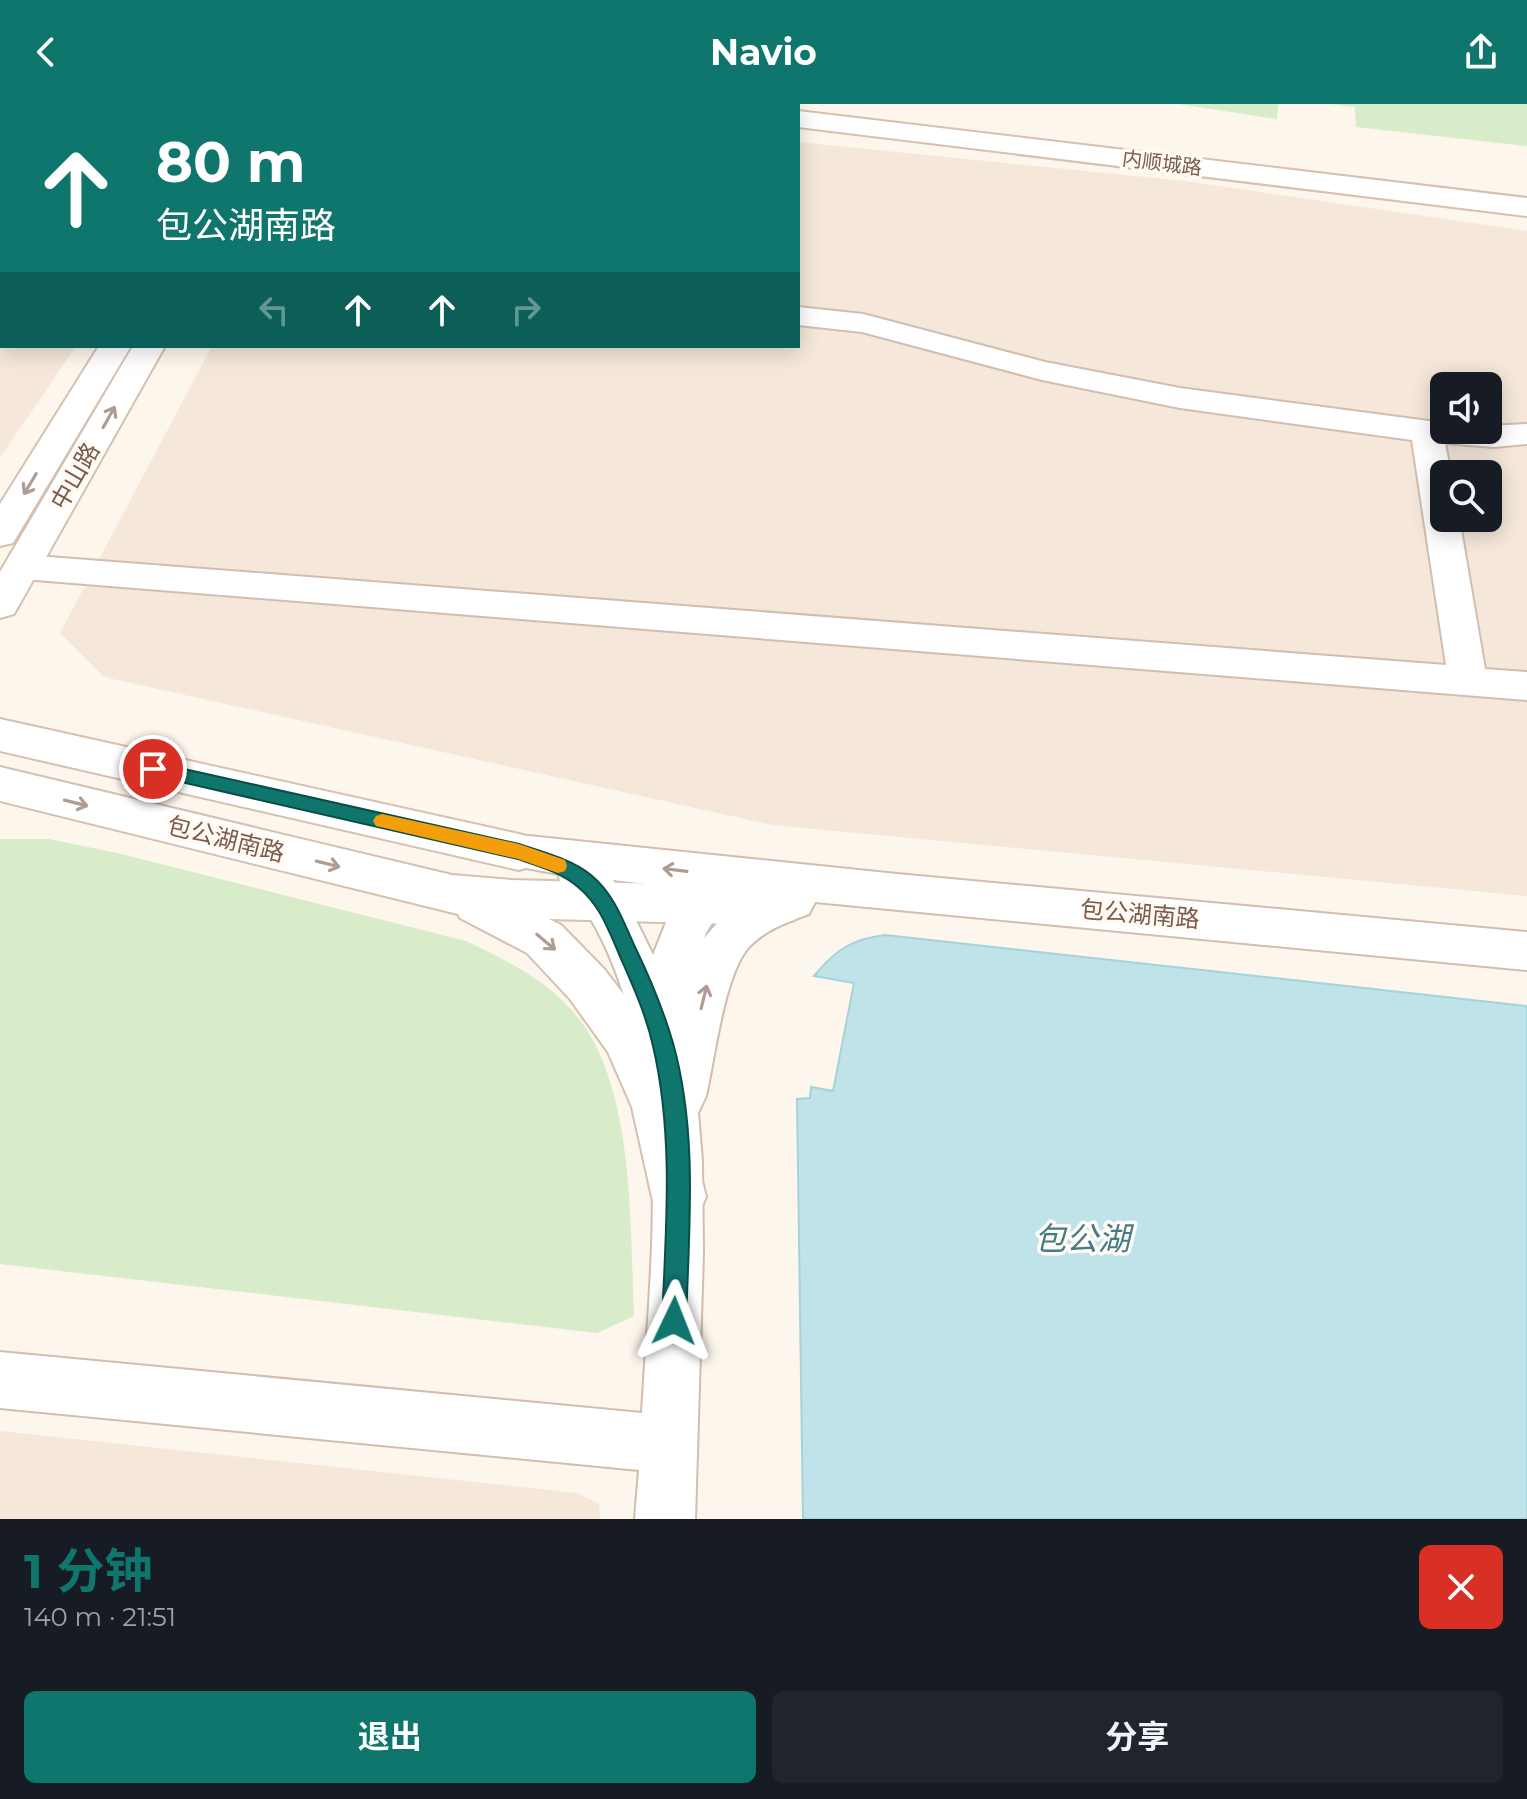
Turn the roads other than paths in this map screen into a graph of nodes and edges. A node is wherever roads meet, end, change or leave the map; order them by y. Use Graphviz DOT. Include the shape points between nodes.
graph roads {
  1 [pos="800,119"];
  2 [pos="1527,207"];
  3 [pos="800,316"];
  4 [pos="114,348"];
  5 [pos="148,348"];
  6 [pos="1427,432"];
  7 [pos="1527,434"];
  8 [pos="0,534"];
  9 [pos="23,567"];
  10 [pos="0,605"];
  11 [pos="1468,682"];
  12 [pos="1527,686"];
  13 [pos="0,735"];
  14 [pos="0,784"];
  15 [pos="519,852"];
  16 [pos="765,893"];
  17 [pos="452,894"];
  18 [pos="605,902"];
  19 [pos="700,904"];
  20 [pos="1527,951"];
  21 [pos="664,1045"];
  22 [pos="668,1118"];
  23 [pos="0,1380"];
  24 [pos="670,1444"];
  25 [pos="665,1519"];
  1 -- 2 [label="street, 内顺城路"];
  3 -- 6 [label="street" via="863,323 1042,371 1180,398"];
  4 -- 8 [label="street, 中山路, one-way"];
  9 -- 5 [label="street, 中山路, one-way"];
  6 -- 7 [label="street"];
  6 -- 11 [label="street"];
  9 -- 10 [label="street, 中山路"];
  9 -- 11 [label="street"];
  11 -- 12 [label="street"];
  13 -- 15 [label="street"];
  14 -- 17 [label="street, 包公湖南路, one-way"];
  16 -- 15 [label="street, one-way"];
  15 -- 18 [label="street" via="562,867"];
  16 -- 19 [label="street, 包公湖南路"];
  16 -- 20 [label="street, 包公湖南路" via="800,898 873,888"];
  22 -- 16 [label="street, one-way" via="711,969 720,949"];
  17 -- 18 [label="street, 包公湖南路"];
  17 -- 22 [label="street, 包公湖南路, one-way" via="500,913 544,939 587,984 627,1038"];
  18 -- 19 [label="street, 包公湖南路"];
  18 -- 21 [label="street" via="637,969"];
  19 -- 21 [label="street" via="675,956"];
  21 -- 22 [label="street"];
  22 -- 24 [label="street" via="679,1197"];
  23 -- 24 [label="street"];
  24 -- 25 [label="street"];
}
